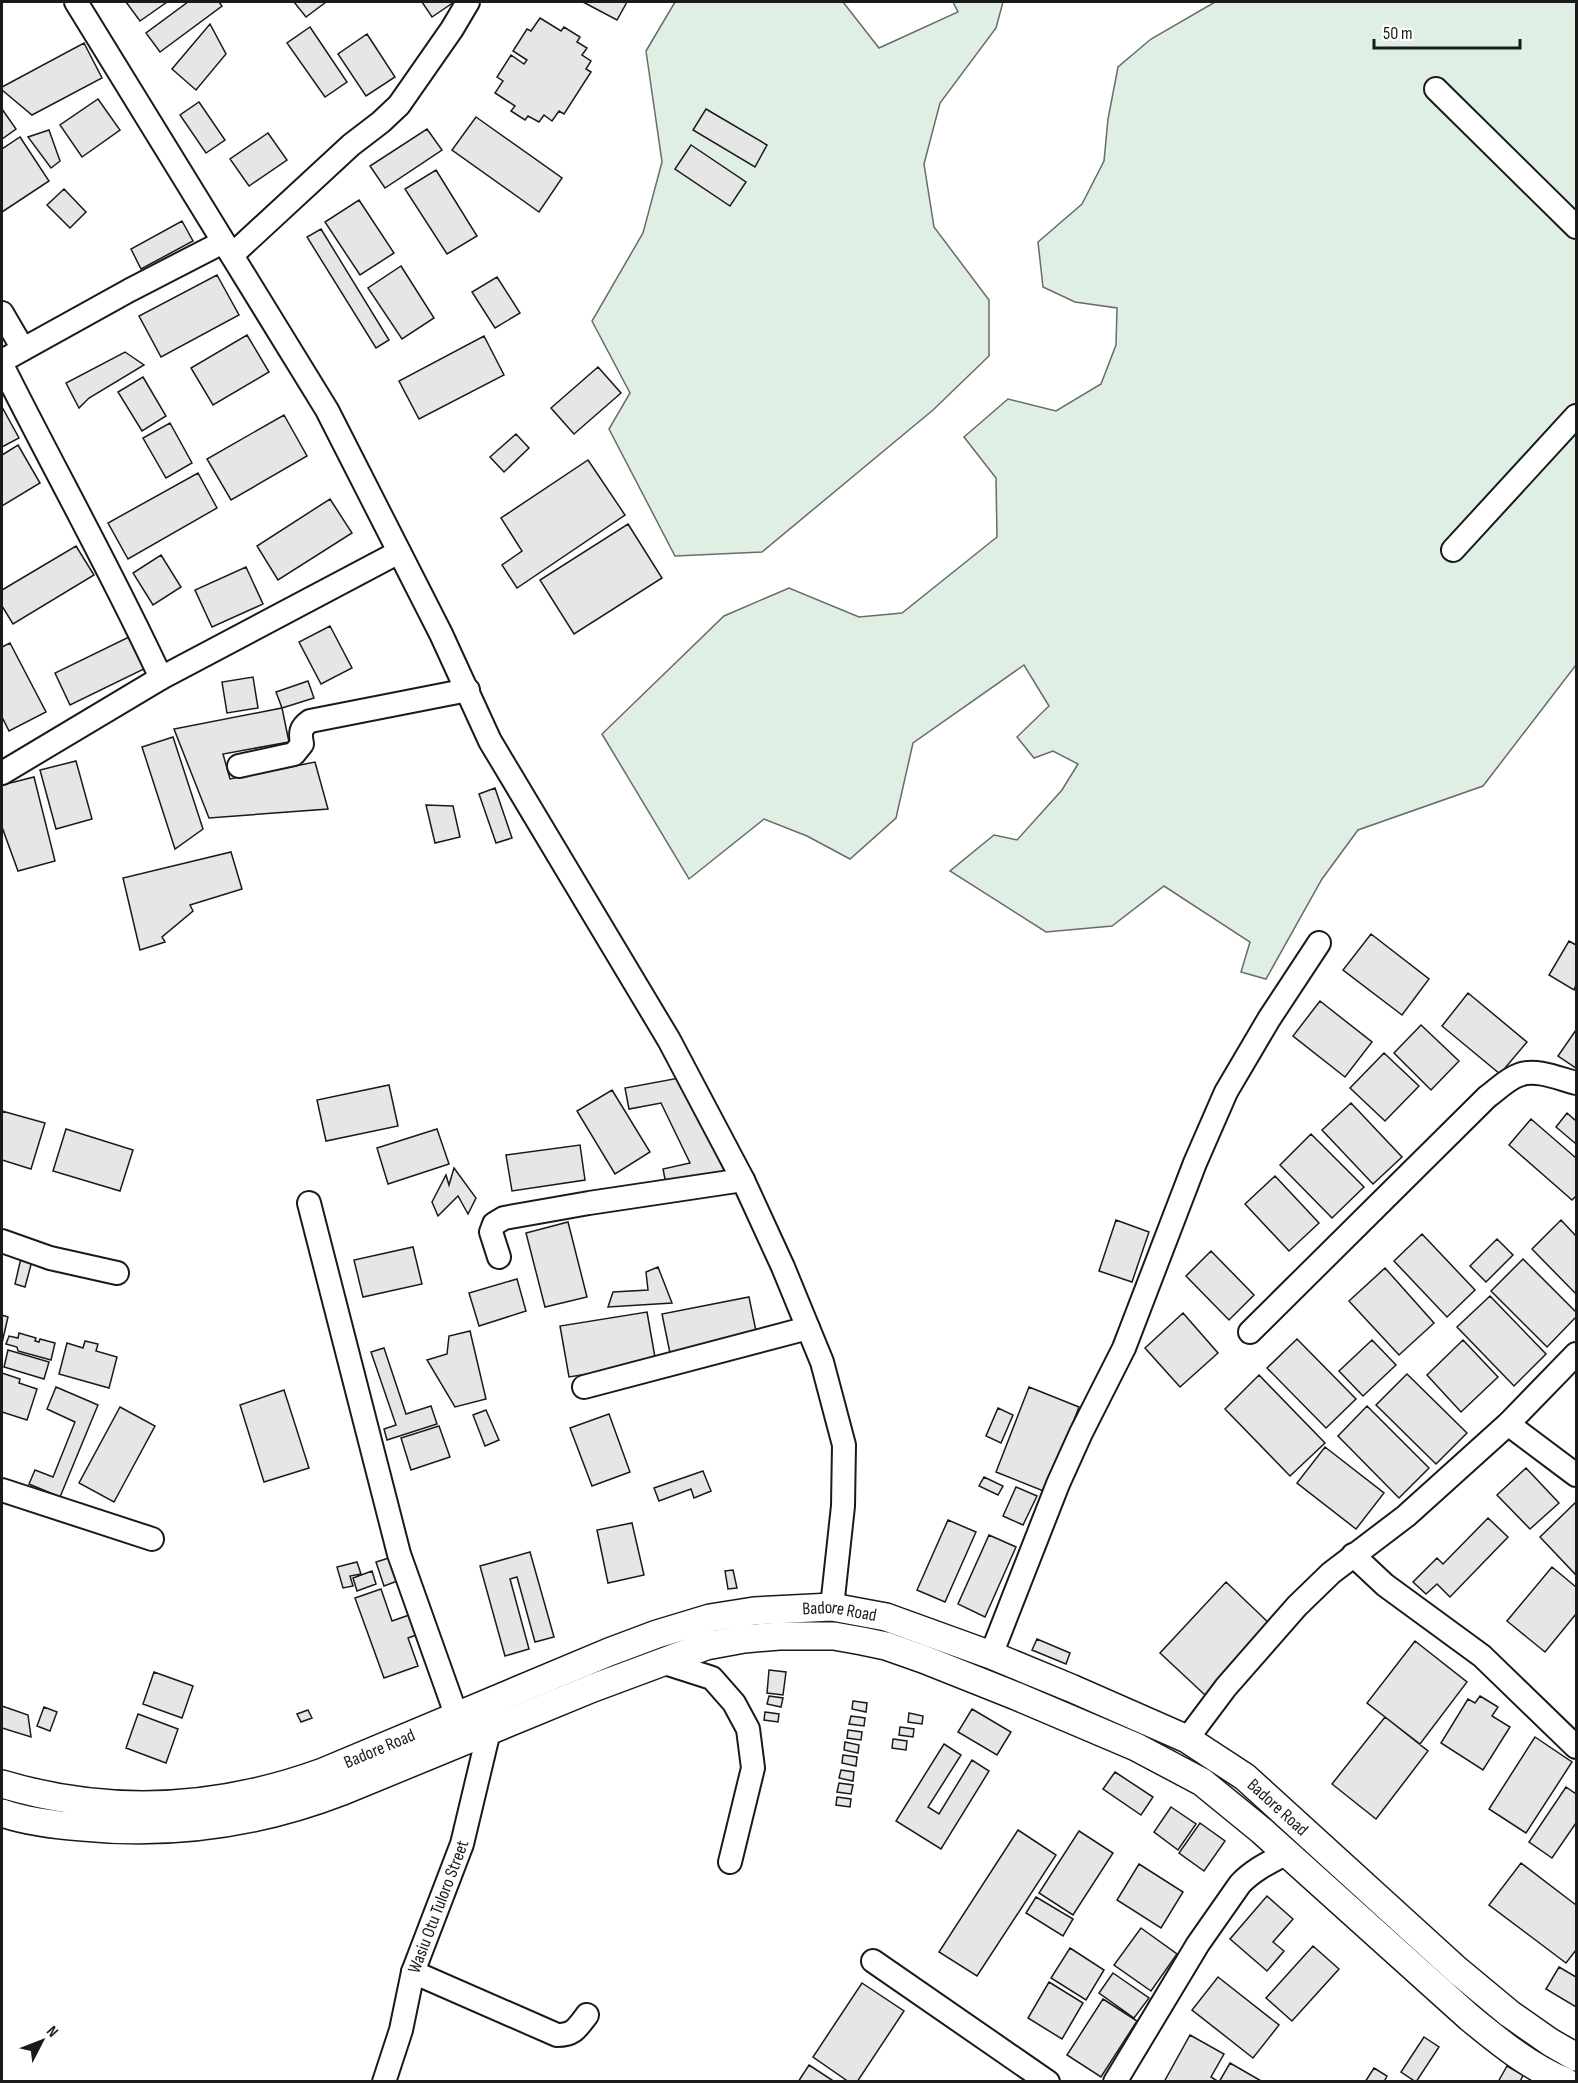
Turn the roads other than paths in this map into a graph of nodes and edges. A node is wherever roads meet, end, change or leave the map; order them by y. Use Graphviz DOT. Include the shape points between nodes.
graph roads {
  1 [pos="76,2"];
  2 [pos="468,2"];
  3 [pos="1436,89"];
  4 [pos="1576,227"];
  5 [pos="227,248"];
  6 [pos="2,313"];
  7 [pos="23,349"];
  8 [pos="2,363"];
  9 [pos="1576,416"];
  10 [pos="1453,550"];
  11 [pos="399,552"];
  12 [pos="161,678"];
  13 [pos="468,690"];
  14 [pos="239,766"];
  15 [pos="2,772"];
  16 [pos="1319,943"];
  17 [pos="1576,1083"];
  18 [pos="743,1180"];
  19 [pos="309,1203"];
  20 [pos="2,1241"];
  21 [pos="499,1257"];
  22 [pos="117,1273"];
  23 [pos="808,1328"];
  24 [pos="1250,1332"];
  25 [pos="1576,1354"];
  26 [pos="584,1388"];
  27 [pos="1508,1424"];
  28 [pos="1576,1475"];
  29 [pos="2,1490"];
  30 [pos="152,1539"];
  31 [pos="1353,1555"];
  32 [pos="832,1607"];
  33 [pos="991,1655"];
  34 [pos="662,1662"];
  35 [pos="457,1717"];
  36 [pos="489,1731"];
  37 [pos="1187,1739"];
  38 [pos="1576,1747"];
  39 [pos="2,1784"];
  40 [pos="2,1814"];
  41 [pos="1287,1854"];
  42 [pos="730,1862"];
  43 [pos="873,1961"];
  44 [pos="413,1972"];
  45 [pos="587,2015"];
  46 [pos="1576,2056"];
  47 [pos="384,2082"];
  48 [pos="1048,2082"];
  49 [pos="1115,2082"];
  50 [pos="1566,2082"];
  1 -- 5 [label="street"];
  2 -- 5 [label="street" via="399,105"];
  3 -- 4 [label="street"];
  5 -- 7 [label="street"];
  5 -- 11 [label="street" via="327,410"];
  6 -- 7 [label="street"];
  7 -- 8 [label="street"];
  8 -- 12 [label="street"];
  9 -- 10 [label="street"];
  11 -- 12 [label="street"];
  11 -- 13 [label="street"];
  12 -- 15 [label="street"];
  13 -- 14 [label="street" via="310,722 303,726 302,744 294,754"];
  13 -- 18 [label="street" via="507,772 669,1040"];
  16 -- 33 [label="street" via="1226,1092 1124,1348 1058,1484"];
  17 -- 24 [label="street" via="1522,1074 1487,1097"];
  18 -- 21 [label="street" via="504,1218 494,1224 491,1232"];
  18 -- 23 [label="street"];
  19 -- 35 [label="street" via="399,1554"];
  20 -- 22 [label="street" via="50,1258"];
  23 -- 26 [label="street"];
  23 -- 32 [label="street" via="822,1362 844,1445 843,1506"];
  25 -- 27 [label="street"];
  27 -- 28 [label="street"];
  27 -- 31 [label="street" via="1406,1516"];
  29 -- 30 [label="street"];
  31 -- 37 [label="street" via="1297,1606 1226,1687"];
  31 -- 38 [label="street" via="1385,1585 1482,1656"];
  32 -- 33 [label="main road, Badore Road" via="886,1617"];
  32 -- 35 [label="main road, Badore Road" via="763,1610 710,1618 609,1652"];
  33 -- 37 [label="main road, Badore Road"];
  34 -- 36 [label="main road, Badore Road"];
  34 -- 41 [label="main road, Badore Road" via="706,1646 779,1636 834,1636 886,1646 1136,1747 1202,1782"];
  34 -- 42 [label="street" via="712,1678 734,1703 748,1729 753,1768"];
  35 -- 39 [label="main road, Badore Road" via="323,1772 242,1796 124,1805 52,1796"];
  36 -- 40 [label="main road, Badore Road" via="306,1805 269,1816 147,1831 74,1827"];
  36 -- 44 [label="street, Wasiu Otu Tuloro Street" via="462,1844"];
  37 -- 46 [label="main road, Badore Road" via="1245,1777 1510,2014"];
  41 -- 49 [label="street" via="1258,1868 1240,1884 1198,1944"];
  41 -- 50 [label="main road, Badore Road" via="1470,2018 1501,2043"];
  43 -- 48 [label="street"];
  44 -- 45 [label="street" via="557,2036 575,2031"];
  44 -- 47 [label="street, Wasiu Otu Tuloro Street" via="401,2030"];
}
